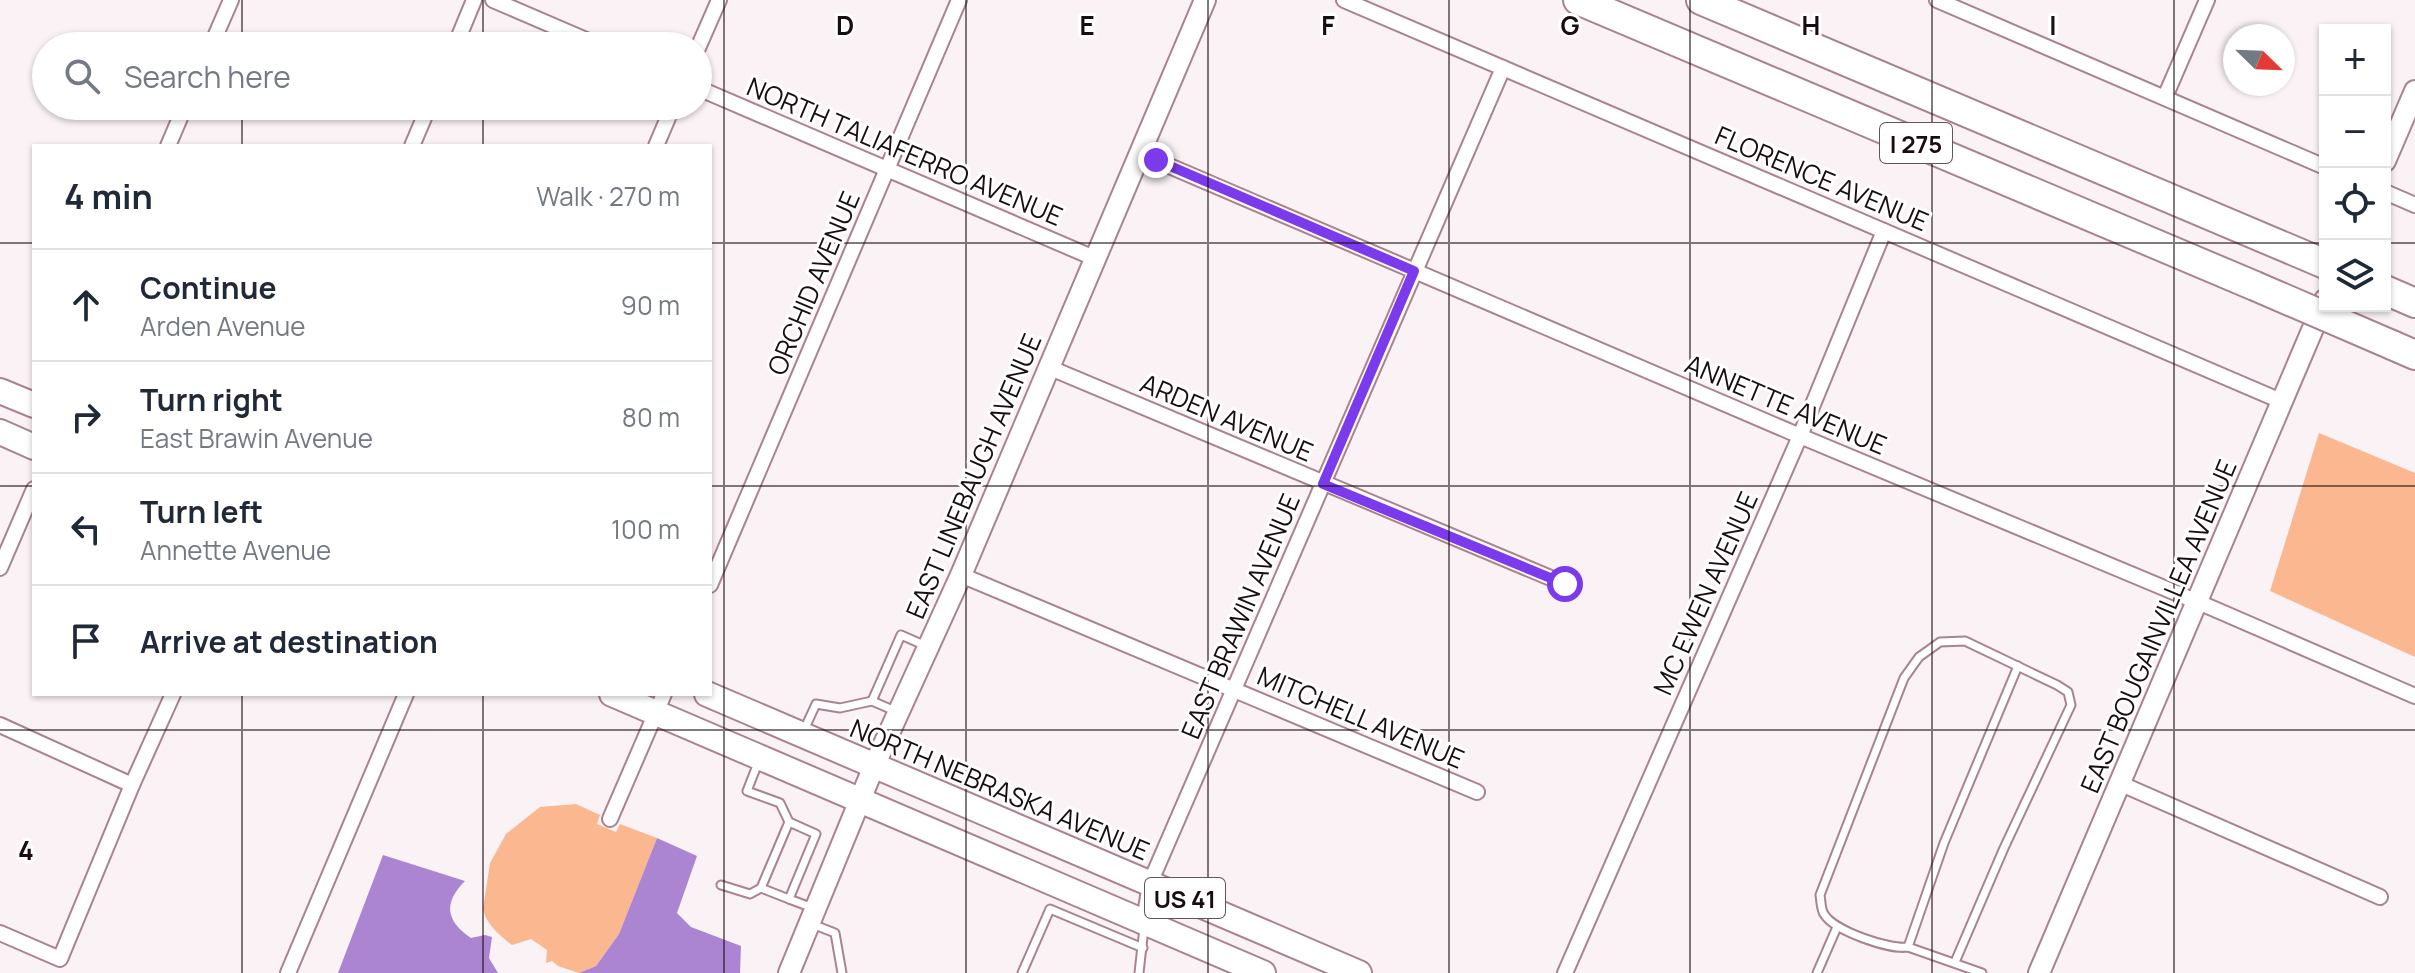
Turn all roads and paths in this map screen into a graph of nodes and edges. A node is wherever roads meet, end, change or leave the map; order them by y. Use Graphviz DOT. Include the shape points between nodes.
graph roads {
  1 [pos="231,0"];
  2 [pos="474,0"];
  3 [pos="493,0"];
  4 [pos="719,0"];
  5 [pos="959,0"];
  6 [pos="1205,0"];
  7 [pos="1344,0"];
  8 [pos="1578,0"];
  9 [pos="1701,0"];
  10 [pos="1937,0"];
  11 [pos="2207,0"];
  12 [pos="1956,4"];
  13 [pos="217,32"];
  14 [pos="461,32"];
  15 [pos="567,32"];
  16 [pos="705,32"];
  17 [pos="1503,68"];
  18 [pos="2415,91"];
  19 [pos="712,94"];
  20 [pos="2165,97"];
  21 [pos="179,120"];
  22 [pos="423,120"];
  23 [pos="667,120"];
  24 [pos="169,144"];
  25 [pos="413,144"];
  26 [pos="657,144"];
  27 [pos="2391,147"];
  28 [pos="1139,153"];
  29 [pos="2319,164"];
  30 [pos="887,170"];
  31 [pos="2391,195"];
  32 [pos="2415,205"];
  33 [pos="1884,231"];
  34 [pos="1094,258"];
  35 [pos="2319,261"];
  36 [pos="1414,271"];
  37 [pos="2320,312"];
  38 [pos="2403,350"];
  39 [pos="1048,367"];
  40 [pos="0,391"];
  41 [pos="2281,401"];
  42 [pos="32,404"];
  43 [pos="0,432"];
  44 [pos="1800,436"];
  45 [pos="32,446"];
  46 [pos="1323,484"];
  47 [pos="32,494"];
  48 [pos="0,568"];
  49 [pos="961,575"];
  50 [pos="712,580"];
  51 [pos="1565,584"];
  52 [pos="2197,601"];
  53 [pos="928,647"];
  54 [pos="2018,666"];
  55 [pos="1236,689"];
  56 [pos="172,696"];
  57 [pos="405,696"];
  58 [pos="623,696"];
  59 [pos="712,696"];
  60 [pos="2415,696"];
  61 [pos="872,701"];
  62 [pos="660,703"];
  63 [pos="898,712"];
  64 [pos="0,725"];
  65 [pos="801,735"];
  66 [pos="761,757"];
  67 [pos="874,766"];
  68 [pos="2119,783"];
  69 [pos="132,785"];
  70 [pos="1477,792"];
  71 [pos="859,799"];
  72 [pos="610,819"];
  73 [pos="789,822"];
  74 [pos="1150,883"];
  75 [pos="721,885"];
  76 [pos="761,888"];
  77 [pos="2380,897"];
  78 [pos="1055,898"];
  79 [pos="789,899"];
  80 [pos="812,916"];
  81 [pos="1144,922"];
  82 [pos="1837,927"];
  83 [pos="0,933"];
  84 [pos="1908,947"];
  85 [pos="1143,948"];
  86 [pos="1955,962"];
  87 [pos="288,973"];
  88 [pos="789,973"];
  89 [pos="842,973"];
  90 [pos="1022,973"];
  91 [pos="1139,973"];
  92 [pos="1263,973"];
  93 [pos="1359,973"];
  94 [pos="1565,973"];
  95 [pos="1817,973"];
  96 [pos="1982,973"];
  97 [pos="2039,973"];
  1 -- 13 [label="street"];
  2 -- 14 [label="street"];
  3 -- 15 [label="street"];
  4 -- 16 [label="street"];
  5 -- 30 [label="street, ORCHID AVENUE"];
  6 -- 28 [label="street, EAST LINEBAUGH AVENUE"];
  7 -- 17 [label="street, FLORENCE AVENUE"];
  8 -- 38 [label="highway, I 275, bridge"];
  9 -- 35 [label="highway, I 275"];
  10 -- 12 [label="street"];
  11 -- 20 [label="street"];
  12 -- 20 [label="street"];
  17 -- 33 [label="street, FLORENCE AVENUE"];
  17 -- 36 [label="street, EAST BRAWIN AVENUE"];
  18 -- 27 [label="street"];
  19 -- 30 [label="street, NORTH TALIAFERRO AVENUE"];
  20 -- 29 [label="street"];
  21 -- 24 [label="street"];
  22 -- 25 [label="street"];
  23 -- 26 [label="street"];
  28 -- 34 [label="street, EAST LINEBAUGH AVENUE"];
  28 -- 36 [label="street, ANNETTE AVENUE"];
  30 -- 34 [label="street, NORTH TALIAFERRO AVENUE"];
  30 -- 50 [label="street, ORCHID AVENUE"];
  31 -- 32 [label="street"];
  33 -- 41 [label="street, FLORENCE AVENUE"];
  33 -- 44 [label="street, MC EWEN AVENUE"];
  34 -- 39 [label="street, EAST LINEBAUGH AVENUE"];
  36 -- 44 [label="street, ANNETTE AVENUE"];
  36 -- 46 [label="street, EAST BRAWIN AVENUE"];
  37 -- 41 [label="street, EAST BOUGAINVILLEA AVENUE"];
  39 -- 46 [label="street, ARDEN AVENUE"];
  39 -- 49 [label="street, EAST LINEBAUGH AVENUE"];
  40 -- 42 [label="main road"];
  41 -- 52 [label="street, EAST BOUGAINVILLEA AVENUE"];
  43 -- 45 [label="main road"];
  44 -- 52 [label="street, ANNETTE AVENUE"];
  44 -- 94 [label="street, MC EWEN AVENUE"];
  46 -- 51 [label="street, ARDEN AVENUE"];
  46 -- 55 [label="street, EAST BRAWIN AVENUE"];
  47 -- 48 [label="street"];
  49 -- 53 [label="street, EAST LINEBAUGH AVENUE"];
  49 -- 55 [label="street, MITCHELL AVENUE"];
  52 -- 60 [label="street, ANNETTE AVENUE"];
  52 -- 68 [label="street, EAST BOUGAINVILLEA AVENUE"];
  53 -- 61 [label="lane" via="901,635"];
  53 -- 63 [label="street, EAST LINEBAUGH AVENUE"];
  54 -- 82 [label="lane" via="1965,641 1940,642 1919,657 1904,678 1820,895 1823,913"];
  54 -- 84 [label="lane" via="1944,843"];
  54 -- 86 [label="lane" via="2068,692 2071,705"];
  55 -- 70 [label="street, MITCHELL AVENUE"];
  55 -- 74 [label="street, EAST BRAWIN AVENUE"];
  56 -- 69 [label="street"];
  57 -- 87 [label="street"];
  58 -- 62 [label="main road, US 41"];
  59 -- 65 [label="main road, NORTH NEBRASKA AVENUE / US 41"];
  61 -- 63 [label="lane"];
  61 -- 65 [label="lane" via="840,708 816,704"];
  62 -- 66 [label="main road, US 41"];
  62 -- 72 [label="street"];
  63 -- 67 [label="street, EAST LINEBAUGH AVENUE"];
  64 -- 69 [label="street"];
  65 -- 67 [label="main road, NORTH NEBRASKA AVENUE / US 41"];
  66 -- 71 [label="main road, US 41"];
  66 -- 73 [label="lane" via="747,791 780,803"];
  67 -- 71 [label="street, EAST LINEBAUGH AVENUE"];
  67 -- 74 [label="main road, NORTH NEBRASKA AVENUE / US 41"];
  68 -- 77 [label="street"];
  68 -- 97 [label="street, EAST BOUGAINVILLEA AVENUE"];
  69 -- 83 [label="street" via="60,959"];
  71 -- 78 [label="main road, US 41"];
  71 -- 80 [label="street, EAST LINEBAUGH AVENUE"];
  73 -- 76 [label="lane"];
  73 -- 79 [label="lane" via="816,834"];
  74 -- 81 [label="street, EAST BRAWIN AVENUE"];
  74 -- 93 [label="main road, NORTH NEBRASKA AVENUE / US 41"];
  75 -- 76 [label="lane" via="750,894"];
  76 -- 79 [label="lane"];
  78 -- 81 [label="main road, US 41"];
  78 -- 85 [label="lane"];
  78 -- 90 [label="lane"];
  79 -- 80 [label="lane"];
  80 -- 88 [label="street, EAST LINEBAUGH AVENUE"];
  80 -- 89 [label="lane" via="835,933"];
  81 -- 85 [label="lane"];
  81 -- 92 [label="main road, US 41"];
  82 -- 84 [label="lane" via="1896,949"];
  82 -- 95 [label="lane"];
  84 -- 86 [label="lane"];
  85 -- 91 [label="lane"];
  86 -- 96 [label="lane"];
}
